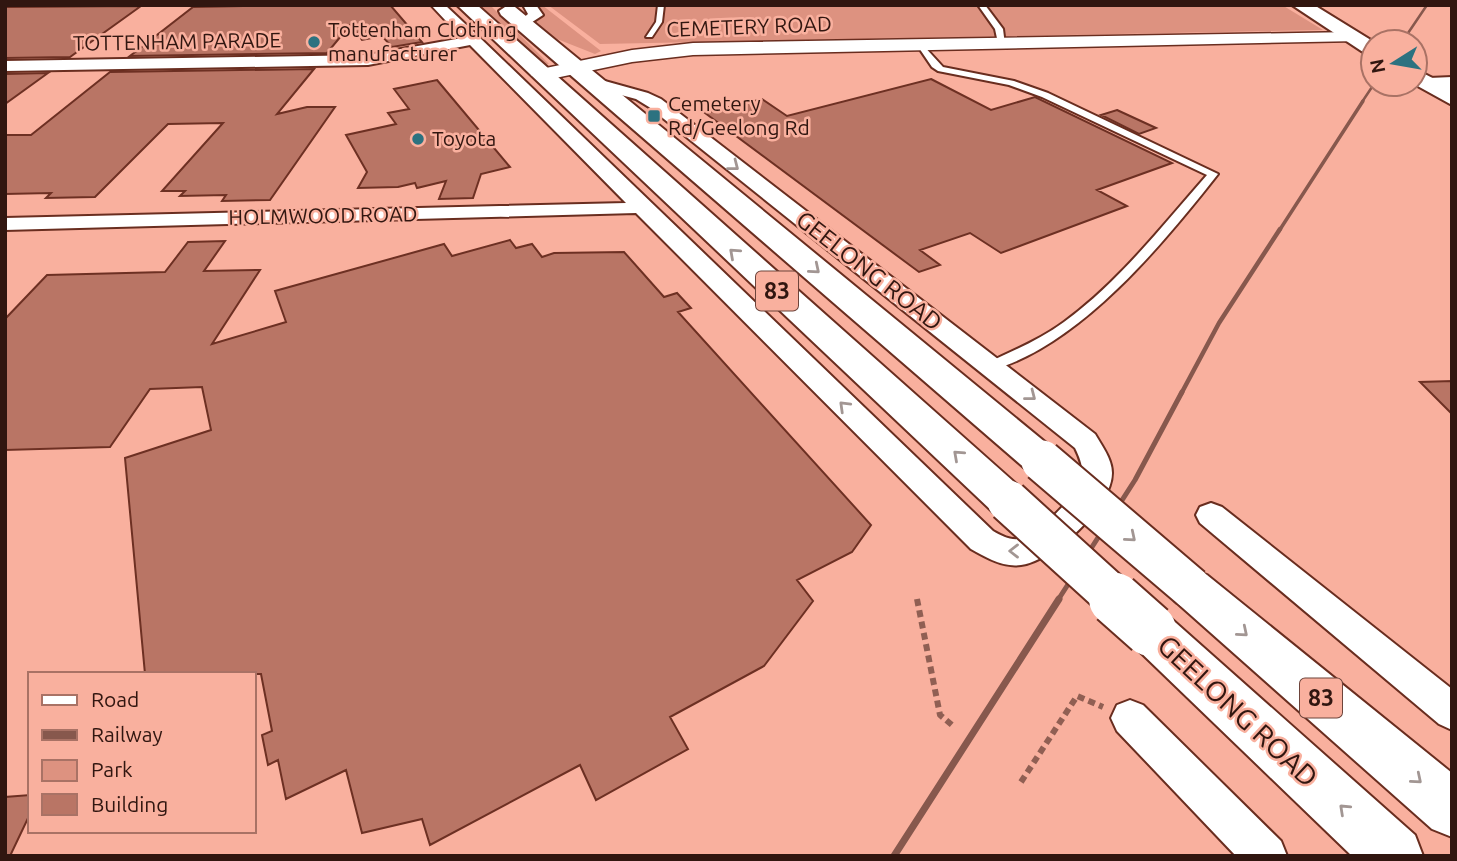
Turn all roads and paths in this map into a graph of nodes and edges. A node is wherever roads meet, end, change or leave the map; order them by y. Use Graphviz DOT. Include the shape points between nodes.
graph roads {
  1 [pos="437,5"];
  2 [pos="466,5"];
  3 [pos="501,5"];
  4 [pos="661,5"];
  5 [pos="981,5"];
  6 [pos="1301,5"];
  7 [pos="526,15"];
  8 [pos="1353,37"];
  9 [pos="474,40"];
  10 [pos="1359,41"];
  11 [pos="546,43"];
  12 [pos="1002,43"];
  13 [pos="650,45"];
  14 [pos="921,45"];
  15 [pos="5,66"];
  16 [pos="567,75"];
  17 [pos="1429,80"];
  18 [pos="1452,82"];
  19 [pos="1429,83"];
  20 [pos="1452,97"];
  21 [pos="595,142"];
  22 [pos="640,206"];
  23 [pos="5,224"];
  24 [pos="992,366"];
  25 [pos="1211,515"];
  26 [pos="916,599"];
  27 [pos="1452,712"];
  28 [pos="1130,718"];
  29 [pos="952,725"];
  30 [pos="1021,782"];
  31 [pos="1452,809"];
  32 [pos="1266,856"];
  33 [pos="1394,856"];
  1 -- 9 [label="street, GEELONG ROAD"];
  2 -- 16 [label="main road, GEELONG ROAD / 83"];
  3 -- 7 [label="main road, GEELONG ROAD / 83"];
  4 -- 13 [label="lane"];
  5 -- 12 [label="lane" via="999,29"];
  6 -- 8 [label="main road"];
  7 -- 11 [label="main road, GEELONG ROAD / 83"];
  8 -- 10 [label="main road"];
  8 -- 12 [label="street, CEMETERY ROAD"];
  9 -- 15 [label="street, TOTTENHAM PARADE" via="368,60"];
  9 -- 16 [label="street, GEELONG ROAD"];
  11 -- 16 [label="main road, GEELONG ROAD / 83"];
  11 -- 16 [label="street" via="562,45"];
  12 -- 14 [label="street, CEMETERY ROAD"];
  13 -- 14 [label="street, CEMETERY ROAD"];
  13 -- 16 [label="street, CEMETERY ROAD"];
  13 -- 16 [label="street, CEMETERY ROAD"];
  14 -- 24 [label="lane" via="941,69 1045,95 1213,174 1124,275 1068,325"];
  16 -- 21 [label="main road, GEELONG ROAD / 83"];
  16 -- 24 [label="street, GEELONG ROAD, one-way" via="654,103"];
  16 -- 31 [label="main road, GEELONG ROAD / 83, one-way, bridge" via="1042,461"];
  17 -- 18 [label="street"];
  19 -- 20 [label="main road"];
  21 -- 22 [label="street, GEELONG ROAD"];
  33 -- 21 [label="main road, GEELONG ROAD / 83, one-way, bridge" via="1008,500"];
  22 -- 23 [label="street, HOLMWOOD ROAD"];
  24 -- 22 [label="street, GEELONG ROAD, one-way" via="1085,440 1095,463 1097,477 1084,502 1056,534 1029,551 1003,552 982,540"];
  25 -- 27 [label="street"];
  26 -- 29 [label="path" via="940,715"];
  28 -- 30 [label="path" via="1077,696"];
  28 -- 32 [label="street"];
}
